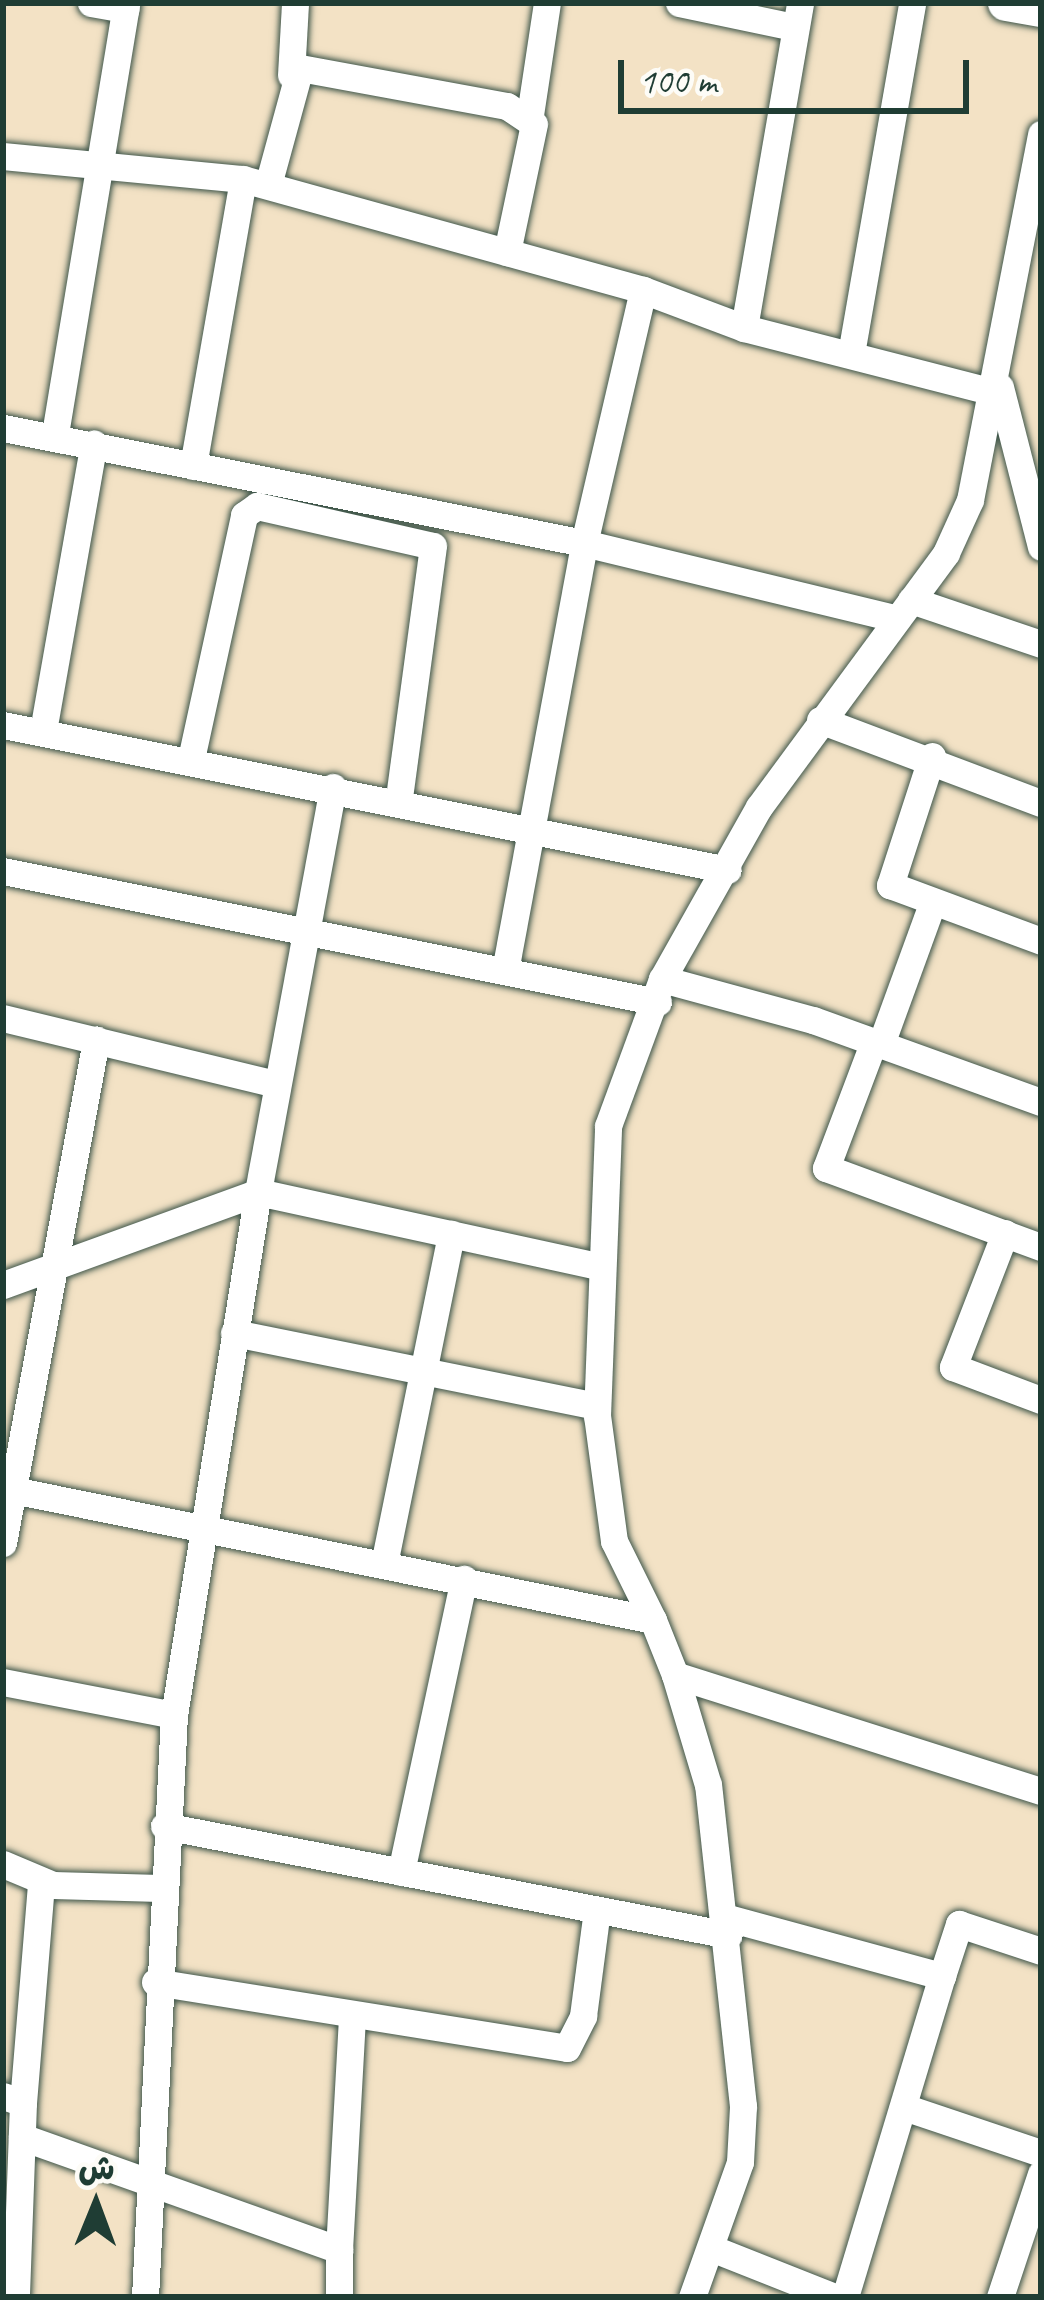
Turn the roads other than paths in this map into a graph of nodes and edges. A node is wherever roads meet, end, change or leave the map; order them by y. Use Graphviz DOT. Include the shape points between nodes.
graph roads {
  1 [pos="91,3"];
  2 [pos="295,3"];
  3 [pos="547,3"];
  4 [pos="679,3"];
  5 [pos="912,3"];
  6 [pos="1006,3"];
  7 [pos="126,6"];
  8 [pos="1041,9"];
  9 [pos="797,15"];
  10 [pos="291,75"];
  11 [pos="530,115"];
  12 [pos="1041,134"];
  13 [pos="3,156"];
  14 [pos="95,161"];
  15 [pos="256,182"];
  16 [pos="507,252"];
  17 [pos="644,290"];
  18 [pos="745,328"];
  19 [pos="851,354"];
  20 [pos="996,384"];
  21 [pos="3,428"];
  22 [pos="55,434"];
  23 [pos="94,443"];
  24 [pos="193,466"];
  25 [pos="1037,518"];
  26 [pos="584,544"];
  27 [pos="1041,547"];
  28 [pos="904,610"];
  29 [pos="1041,644"];
  30 [pos="820,720"];
  31 [pos="3,725"];
  32 [pos="43,731"];
  33 [pos="932,756"];
  34 [pos="191,759"];
  35 [pos="333,787"];
  36 [pos="399,797"];
  37 [pos="1041,803"];
  38 [pos="530,828"];
  39 [pos="728,870"];
  40 [pos="3,871"];
  41 [pos="932,904"];
  42 [pos="305,931"];
  43 [pos="1041,941"];
  44 [pos="505,971"];
  45 [pos="660,991"];
  46 [pos="3,1018"];
  47 [pos="96,1040"];
  48 [pos="877,1043"];
  49 [pos="276,1084"];
  50 [pos="1041,1102"];
  51 [pos="258,1192"];
  52 [pos="1005,1233"];
  53 [pos="451,1234"];
  54 [pos="1041,1246"];
  55 [pos="54,1265"];
  56 [pos="597,1266"];
  57 [pos="3,1286"];
  58 [pos="234,1333"];
  59 [pos="423,1371"];
  60 [pos="1041,1400"];
  61 [pos="596,1406"];
  62 [pos="7,1488"];
  63 [pos="201,1529"];
  64 [pos="3,1544"];
  65 [pos="384,1564"];
  66 [pos="464,1579"];
  67 [pos="653,1620"];
  68 [pos="675,1675"];
  69 [pos="3,1682"];
  70 [pos="174,1715"];
  71 [pos="1041,1791"];
  72 [pos="164,1826"];
  73 [pos="3,1864"];
  74 [pos="401,1872"];
  75 [pos="41,1882"];
  76 [pos="160,1888"];
  77 [pos="597,1910"];
  78 [pos="729,1927"];
  79 [pos="1041,1952"];
  80 [pos="942,1976"];
  81 [pos="155,1982"];
  82 [pos="352,2014"];
  83 [pos="13,2100"];
  84 [pos="907,2108"];
  85 [pos="22,2137"];
  86 [pos="1041,2153"];
  87 [pos="1041,2174"];
  88 [pos="149,2187"];
  89 [pos="711,2248"];
  90 [pos="339,2250"];
  91 [pos="16,2297"];
  92 [pos="145,2297"];
  93 [pos="339,2297"];
  94 [pos="692,2297"];
  95 [pos="835,2297"];
  96 [pos="844,2297"];
  97 [pos="1000,2297"];
  1 -- 7 [label="street"];
  2 -- 10 [label="street"];
  3 -- 11 [label="street"];
  4 -- 9 [label="street"];
  5 -- 19 [label="street"];
  6 -- 8 [label="main road"];
  7 -- 14 [label="street"];
  9 -- 18 [label="street"];
  10 -- 11 [label="street" via="315,65"];
  10 -- 15 [label="street"];
  11 -- 16 [label="street"];
  12 -- 20 [label="street"];
  13 -- 14 [label="street"];
  14 -- 15 [label="street"];
  14 -- 22 [label="street"];
  15 -- 16 [label="street"];
  15 -- 24 [label="street"];
  16 -- 17 [label="street"];
  17 -- 18 [label="street"];
  17 -- 26 [label="street"];
  18 -- 19 [label="street"];
  19 -- 20 [label="street"];
  20 -- 25 [label="street"];
  20 -- 28 [label="street" via="970,500"];
  21 -- 22 [label="street"];
  22 -- 23 [label="street"];
  23 -- 24 [label="street"];
  23 -- 32 [label="street"];
  24 -- 26 [label="street"];
  25 -- 27 [label="street"];
  26 -- 28 [label="street"];
  26 -- 38 [label="street"];
  28 -- 29 [label="street"];
  28 -- 30 [label="street"];
  30 -- 33 [label="street"];
  30 -- 39 [label="street"];
  31 -- 32 [label="street"];
  32 -- 34 [label="street"];
  33 -- 37 [label="street"];
  33 -- 41 [label="street" via="889,880"];
  34 -- 35 [label="street"];
  34 -- 36 [label="street" via="244,515 256,506 433,546"];
  35 -- 36 [label="street"];
  35 -- 42 [label="street"];
  36 -- 38 [label="street"];
  38 -- 39 [label="street"];
  38 -- 44 [label="street"];
  39 -- 45 [label="street"];
  40 -- 42 [label="street"];
  41 -- 43 [label="street"];
  41 -- 48 [label="street"];
  42 -- 44 [label="street"];
  42 -- 49 [label="street"];
  44 -- 45 [label="street"];
  45 -- 48 [label="street"];
  45 -- 56 [label="street" via="608,1126"];
  46 -- 47 [label="street"];
  47 -- 49 [label="street"];
  47 -- 55 [label="street"];
  48 -- 50 [label="street"];
  48 -- 52 [label="street" via="826,1168"];
  49 -- 51 [label="street"];
  51 -- 53 [label="street"];
  51 -- 55 [label="street"];
  51 -- 58 [label="street"];
  52 -- 54 [label="street"];
  52 -- 60 [label="street" via="952,1367"];
  53 -- 56 [label="street"];
  53 -- 59 [label="street"];
  55 -- 57 [label="street"];
  55 -- 62 [label="street"];
  56 -- 61 [label="street"];
  58 -- 59 [label="street"];
  58 -- 63 [label="street"];
  59 -- 61 [label="street"];
  59 -- 65 [label="street"];
  61 -- 67 [label="street" via="614,1541"];
  62 -- 63 [label="street"];
  62 -- 64 [label="street"];
  63 -- 65 [label="street"];
  63 -- 70 [label="street"];
  65 -- 66 [label="street"];
  66 -- 67 [label="street"];
  66 -- 74 [label="street"];
  67 -- 68 [label="street"];
  68 -- 71 [label="street"];
  68 -- 78 [label="street" via="708,1785"];
  69 -- 70 [label="street"];
  70 -- 72 [label="street"];
  72 -- 74 [label="street"];
  72 -- 76 [label="street"];
  73 -- 75 [label="street"];
  74 -- 77 [label="street"];
  75 -- 76 [label="street"];
  75 -- 83 [label="street"];
  76 -- 81 [label="street"];
  77 -- 78 [label="street"];
  77 -- 82 [label="street" via="583,2016 567,2048"];
  78 -- 80 [label="street"];
  78 -- 89 [label="street" via="744,2138"];
  79 -- 80 [label="street" via="959,1924"];
  80 -- 84 [label="street"];
  81 -- 82 [label="street"];
  81 -- 88 [label="street"];
  82 -- 90 [label="street"];
  83 -- 85 [label="street"];
  84 -- 86 [label="street"];
  84 -- 96 [label="street"];
  85 -- 88 [label="street"];
  85 -- 91 [label="street"];
  87 -- 97 [label="street"];
  88 -- 90 [label="street"];
  88 -- 92 [label="street"];
  89 -- 94 [label="street"];
  89 -- 95 [label="street"];
  90 -- 93 [label="street"];
}
